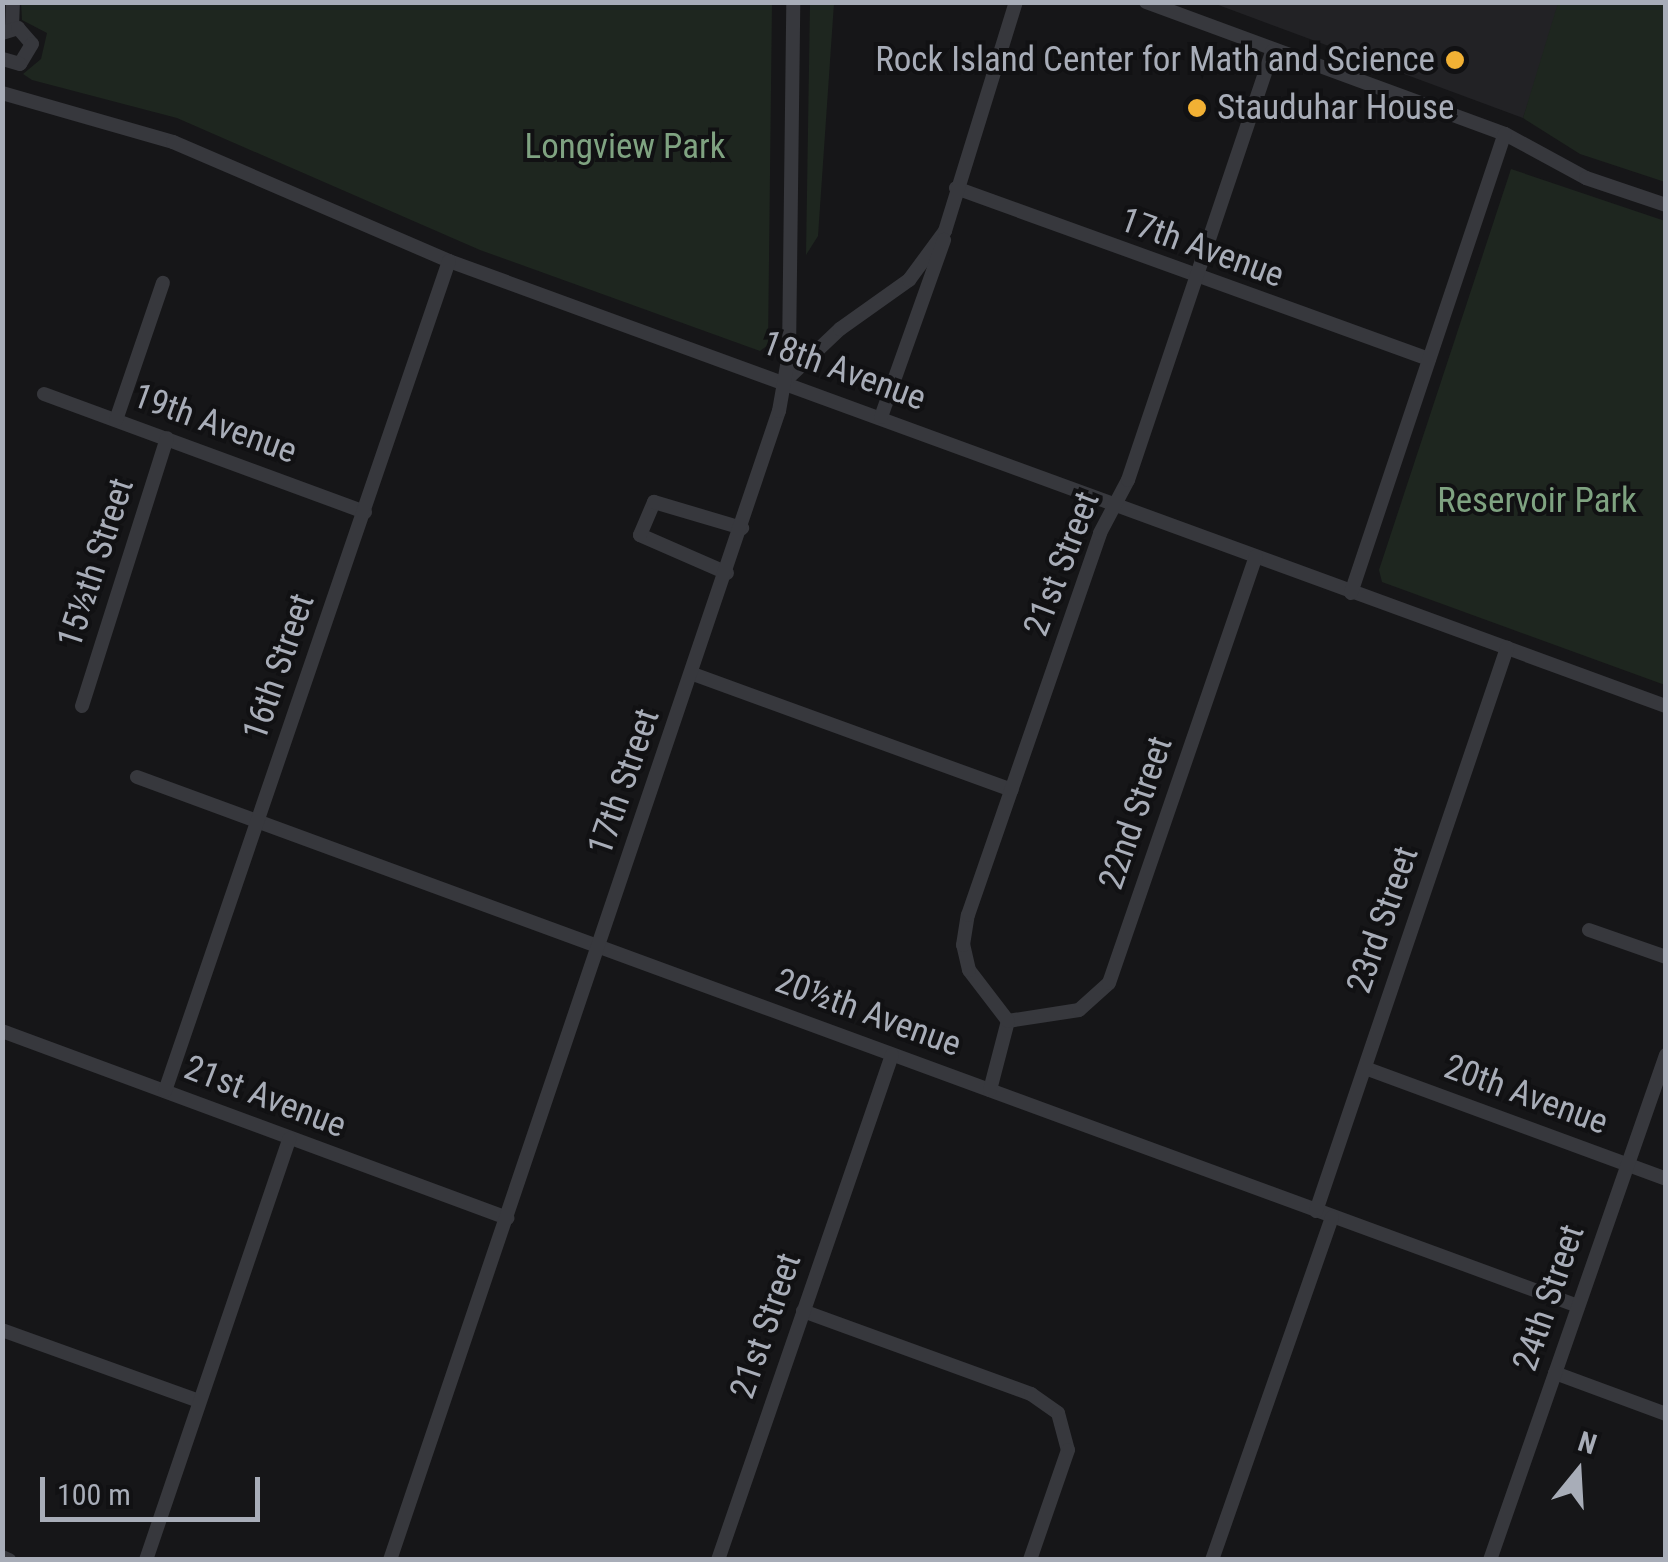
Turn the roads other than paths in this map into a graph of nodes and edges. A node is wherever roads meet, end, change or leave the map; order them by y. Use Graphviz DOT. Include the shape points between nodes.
graph roads {
  1 [pos="13,2"];
  2 [pos="792,2"];
  3 [pos="1016,2"];
  4 [pos="1146,2"];
  5 [pos="7,30"];
  6 [pos="1272,51"];
  7 [pos="2,60"];
  8 [pos="2,93"];
  9 [pos="1504,134"];
  10 [pos="956,188"];
  11 [pos="1666,205"];
  12 [pos="945,231"];
  13 [pos="449,261"];
  14 [pos="1195,280"];
  15 [pos="163,284"];
  16 [pos="1429,360"];
  17 [pos="784,381"];
  18 [pos="44,394"];
  19 [pos="881,417"];
  20 [pos="116,420"];
  21 [pos="168,438"];
  22 [pos="1116,502"];
  23 [pos="364,512"];
  24 [pos="742,528"];
  25 [pos="1256,557"];
  26 [pos="727,573"];
  27 [pos="1350,593"];
  28 [pos="1507,648"];
  29 [pos="693,674"];
  30 [pos="82,706"];
  31 [pos="1666,706"];
  32 [pos="137,778"];
  33 [pos="1012,790"];
  34 [pos="259,818"];
  35 [pos="1589,930"];
  36 [pos="599,946"];
  37 [pos="1666,957"];
  38 [pos="1008,1021"];
  39 [pos="2,1031"];
  40 [pos="892,1055"];
  41 [pos="1666,1056"];
  42 [pos="1365,1068"];
  43 [pos="990,1090"];
  44 [pos="165,1091"];
  45 [pos="290,1138"];
  46 [pos="1628,1164"];
  47 [pos="1666,1179"];
  48 [pos="1316,1211"];
  49 [pos="1332,1217"];
  50 [pos="507,1218"];
  51 [pos="1578,1306"];
  52 [pos="803,1311"];
  53 [pos="2,1330"];
  54 [pos="1555,1373"];
  55 [pos="200,1401"];
  56 [pos="1666,1414"];
  57 [pos="146,1560"];
  58 [pos="390,1560"];
  59 [pos="718,1560"];
  60 [pos="1030,1560"];
  61 [pos="1212,1560"];
  62 [pos="1490,1560"];
  1 -- 5 [label="street"];
  2 -- 17 [label="street, 17th Street"];
  3 -- 10 [label="street"];
  4 -- 6 [label="street"];
  5 -- 7 [label="street" via="29,36 32,50 20,64"];
  6 -- 9 [label="street"];
  6 -- 14 [label="street, 21st Street"];
  8 -- 13 [label="street, 18th Avenue" via="173,142"];
  9 -- 11 [label="street" via="1586,178"];
  9 -- 16 [label="street"];
  10 -- 12 [label="street"];
  10 -- 14 [label="street, 17th Avenue"];
  12 -- 17 [label="street" via="909,280 840,329"];
  12 -- 19 [label="street" via="928,298"];
  13 -- 17 [label="street, 18th Avenue"];
  13 -- 23 [label="street, 16th Street"];
  14 -- 16 [label="street, 17th Avenue"];
  14 -- 22 [label="street, 21st Street"];
  15 -- 20 [label="street"];
  16 -- 27 [label="street"];
  17 -- 19 [label="street, 18th Avenue"];
  17 -- 24 [label="street, 17th Street"];
  18 -- 20 [label="street, 19th Avenue"];
  19 -- 22 [label="street, 18th Avenue"];
  20 -- 21 [label="street, 19th Avenue"];
  21 -- 23 [label="street, 19th Avenue"];
  21 -- 30 [label="street, 15½th Street"];
  22 -- 25 [label="street, 18th Avenue"];
  22 -- 33 [label="street, 21st Street"];
  23 -- 34 [label="street, 16th Street"];
  24 -- 26 [label="street, 17th Street"];
  24 -- 26 [label="street" via="654,502 640,535"];
  25 -- 27 [label="street, 18th Avenue"];
  25 -- 38 [label="street, 22nd Street" via="1110,983 1079,1010"];
  26 -- 29 [label="street, 17th Street"];
  27 -- 28 [label="street, 18th Avenue"];
  28 -- 31 [label="street, 18th Avenue"];
  28 -- 42 [label="street, 23rd Street"];
  29 -- 33 [label="street"];
  29 -- 36 [label="street, 17th Street"];
  32 -- 34 [label="street, 20½th Avenue"];
  33 -- 38 [label="street, 21st Street" via="962,946 969,970"];
  34 -- 36 [label="street, 20½th Avenue"];
  34 -- 44 [label="street, 16th Street"];
  35 -- 37 [label="street"];
  36 -- 40 [label="street, 20½th Avenue"];
  36 -- 50 [label="street, 17th Street"];
  38 -- 43 [label="street"];
  39 -- 44 [label="street, 21st Avenue"];
  40 -- 43 [label="street, 20½th Avenue"];
  40 -- 52 [label="street, 21st Street"];
  41 -- 46 [label="street, 24th Street"];
  42 -- 46 [label="street, 20th Avenue"];
  42 -- 48 [label="street, 23rd Street"];
  43 -- 48 [label="street, 20½th Avenue"];
  44 -- 45 [label="street, 21st Avenue"];
  45 -- 50 [label="street, 21st Avenue"];
  45 -- 55 [label="street"];
  46 -- 47 [label="street, 20th Avenue"];
  46 -- 51 [label="street, 24th Street"];
  48 -- 49 [label="street, 20½th Avenue"];
  49 -- 51 [label="street, 20½th Avenue"];
  49 -- 61 [label="street"];
  50 -- 58 [label="street, 17th Street"];
  51 -- 54 [label="street, 24th Street"];
  52 -- 59 [label="street, 21st Street"];
  52 -- 60 [label="street" via="1048,1402 1064,1424 1068,1450"];
  53 -- 55 [label="street"];
  54 -- 56 [label="street"];
  54 -- 62 [label="street, 24th Street"];
  55 -- 57 [label="street"];
}
